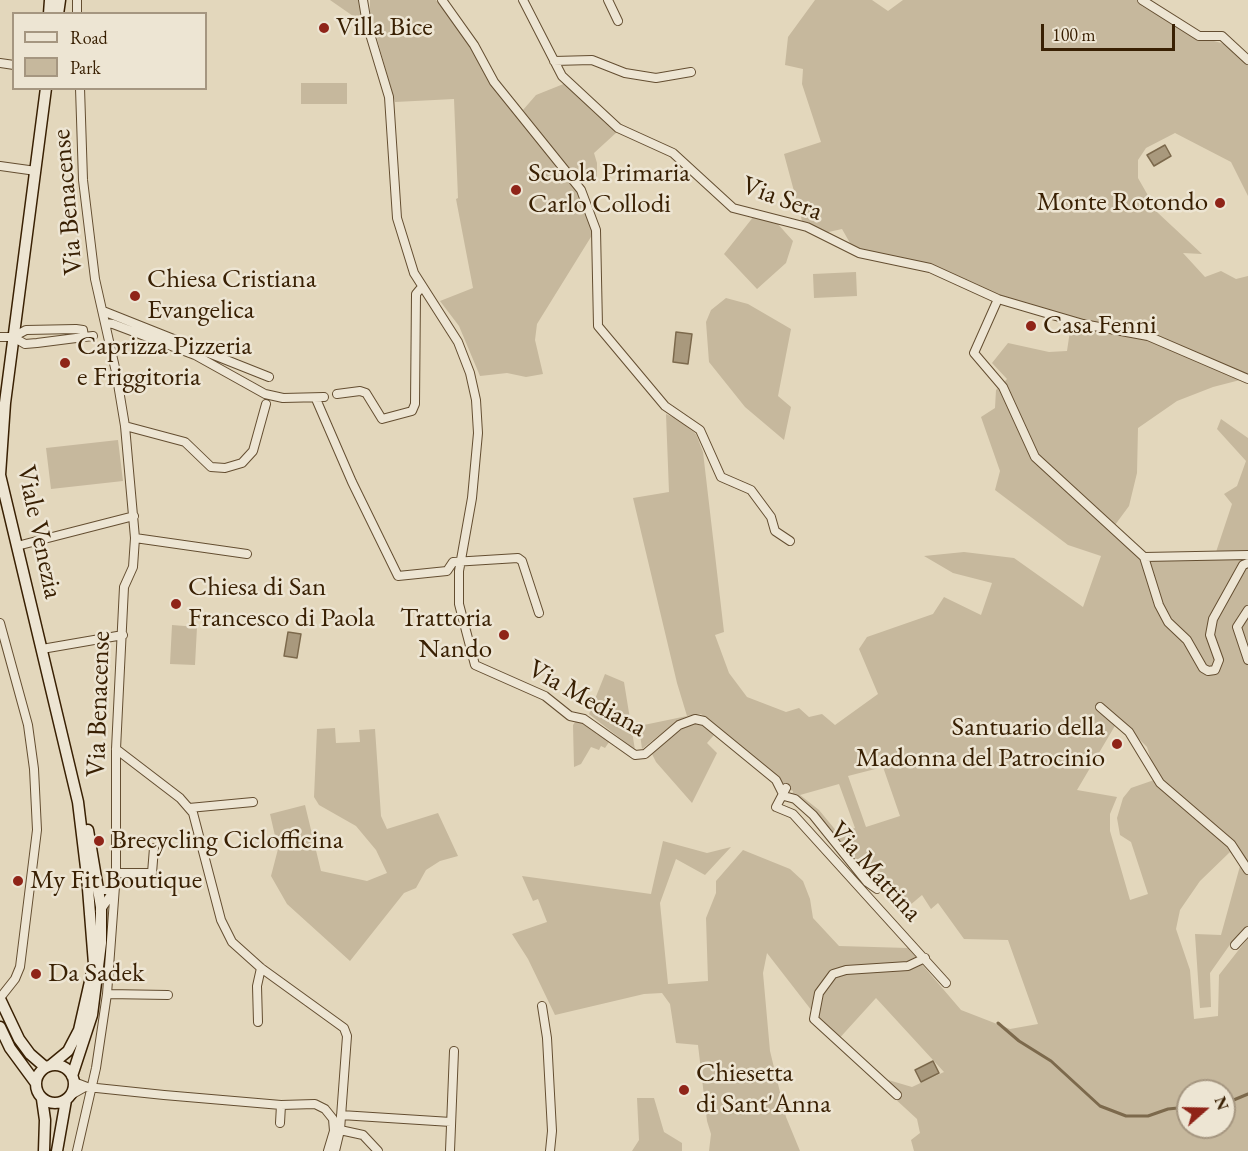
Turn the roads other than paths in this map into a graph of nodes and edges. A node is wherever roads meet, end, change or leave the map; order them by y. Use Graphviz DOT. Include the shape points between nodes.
graph roads {
  1 [pos="363,0"];
  2 [pos="442,0"];
  3 [pos="523,0"];
  4 [pos="608,0"];
  5 [pos="1142,0"];
  6 [pos="618,21"];
  7 [pos="1248,60"];
  8 [pos="554,61"];
  9 [pos="691,72"];
  10 [pos="46,90"];
  11 [pos="80,90"];
  12 [pos="0,166"];
  13 [pos="36,171"];
  14 [pos="422,288"];
  15 [pos="998,299"];
  16 [pos="103,311"];
  17 [pos="105,323"];
  18 [pos="0,337"];
  19 [pos="13,338"];
  20 [pos="269,377"];
  21 [pos="1248,379"];
  22 [pos="337,394"];
  23 [pos="266,404"];
  24 [pos="125,426"];
  25 [pos="134,516"];
  26 [pos="135,538"];
  27 [pos="790,541"];
  28 [pos="16,546"];
  29 [pos="247,554"];
  30 [pos="1248,555"];
  31 [pos="1141,558"];
  32 [pos="463,561"];
  33 [pos="1248,563"];
  34 [pos="1248,610"];
  35 [pos="539,613"];
  36 [pos="0,623"];
  37 [pos="123,635"];
  38 [pos="42,649"];
  39 [pos="1248,660"];
  40 [pos="1100,707"];
  41 [pos="1131,745"];
  42 [pos="116,749"];
  43 [pos="1140,750"];
  44 [pos="645,754"];
  45 [pos="785,792"];
  46 [pos="78,802"];
  47 [pos="253,802"];
  48 [pos="189,808"];
  49 [pos="154,848"];
  50 [pos="1248,870"];
  51 [pos="116,873"];
  52 [pos="877,889"];
  53 [pos="99,890"];
  54 [pos="114,890"];
  55 [pos="101,907"];
  56 [pos="1248,931"];
  57 [pos="1235,945"];
  58 [pos="925,958"];
  59 [pos="94,964"];
  60 [pos="261,969"];
  61 [pos="946,983"];
  62 [pos="107,994"];
  63 [pos="168,995"];
  64 [pos="0,998"];
  65 [pos="542,1006"];
  66 [pos="258,1022"];
  67 [pos="0,1027"];
  68 [pos="454,1051"];
  69 [pos="48,1066"];
  70 [pos="73,1079"];
  71 [pos="35,1082"];
  72 [pos="89,1087"];
  73 [pos="897,1095"];
  74 [pos="69,1098"];
  75 [pos="42,1099"];
  76 [pos="282,1105"];
  77 [pos="341,1115"];
  78 [pos="451,1122"];
  79 [pos="280,1123"];
  80 [pos="340,1130"];
  81 [pos="44,1151"];
  82 [pos="57,1151"];
  83 [pos="77,1151"];
  84 [pos="328,1151"];
  85 [pos="335,1151"];
  86 [pos="378,1151"];
  87 [pos="450,1151"];
  88 [pos="550,1151"];
  1 -- 14 [label="street" via="389,98 397,218"];
  2 -- 27 [label="street" via="494,82 581,190 596,230 598,326 665,406 700,430 721,477 751,490 771,517 775,531"];
  3 -- 8 [label="street, Via Sera"];
  4 -- 6 [label="street"];
  5 -- 7 [label="street" via="1199,36 1222,36"];
  8 -- 9 [label="street" via="592,60 624,73 656,78"];
  8 -- 15 [label="street, Via Sera" via="562,76 618,128 673,153 733,208 807,226 859,253 930,268"];
  10 -- 13 [label="street, Viale Venezia"];
  11 -- 16 [label="street, Via Benacense" via="83,180 95,279"];
  12 -- 13 [label="street"];
  13 -- 19 [label="street, Viale Venezia"];
  14 -- 22 [label="street" via="416,294 412,411 382,419 366,393 360,390"];
  14 -- 32 [label="street" via="458,342 476,400 478,433"];
  15 -- 21 [label="street, Via Sera" via="1083,324 1148,336"];
  15 -- 31 [label="street" via="974,353 1003,387 1035,457"];
  16 -- 17 [label="street, Via Benacense"];
  16 -- 20 [label="street, Via Benacense"];
  17 -- 24 [label="street, Via Benacense"];
  17 -- 32 [label="street" via="195,355 265,394 320,398 352,482 398,576 447,571 453,562"];
  18 -- 19 [label="street"];
  19 -- 19 [label="street" via="26,330 87,333 25,344"];
  19 -- 28 [label="street, Viale Venezia" via="0,475"];
  23 -- 24 [label="street" via="253,451 242,463 225,468 211,467 185,442"];
  24 -- 25 [label="street, Via Benacense"];
  25 -- 26 [label="street, Via Benacense"];
  25 -- 28 [label="street"];
  26 -- 29 [label="street"];
  26 -- 37 [label="street, Via Benacense" via="133,567 124,588"];
  28 -- 38 [label="street, Viale Venezia"];
  30 -- 31 [label="street"];
  31 -- 33 [label="street" via="1168,622 1187,640 1208,671 1215,670 1219,660 1210,635 1213,619 1243,565"];
  32 -- 35 [label="street" via="518,558"];
  32 -- 44 [label="street, Via Mediana" via="459,571 459,604 475,665 545,696 631,754"];
  34 -- 39 [label="street" via="1237,627"];
  36 -- 64 [label="street" via="28,725 37,830 20,967"];
  37 -- 38 [label="street"];
  37 -- 42 [label="street, Via Benacense"];
  38 -- 46 [label="street, Viale Venezia"];
  40 -- 43 [label="street" via="1129,732"];
  41 -- 43 [label="street"];
  42 -- 48 [label="street"];
  42 -- 51 [label="street, Via Benacense"];
  43 -- 50 [label="street" via="1160,783 1231,844"];
  44 -- 45 [label="street, Via Mattina" via="679,725 695,719 704,721 776,780"];
  45 -- 52 [label="street, Via Mattina" via="813,815"];
  45 -- 58 [label="street, Via Mattina" via="777,807 793,814"];
  46 -- 53 [label="street, Viale Venezia"];
  46 -- 59 [label="street, Viale Venezia"];
  47 -- 48 [label="street"];
  48 -- 60 [label="street" via="228,936"];
  49 -- 51 [label="street" via="152,873"];
  51 -- 54 [label="street, Via Benacense"];
  53 -- 54 [label="street"];
  53 -- 55 [label="street, Viale Venezia"];
  54 -- 55 [label="street"];
  54 -- 62 [label="street, Via Benacense"];
  55 -- 59 [label="street, Viale Venezia"];
  55 -- 70 [label="street, Viale Venezia" via="92,1015"];
  56 -- 57 [label="street"];
  58 -- 61 [label="street, Via Mattina"];
  58 -- 73 [label="street" via="908,966 832,974 819,993 814,1019"];
  59 -- 69 [label="street, Viale Venezia" via="79,1030 68,1051"];
  60 -- 66 [label="street" via="257,986"];
  60 -- 77 [label="street" via="344,1028"];
  62 -- 63 [label="street"];
  62 -- 72 [label="street, Via Benacense"];
  64 -- 69 [label="street" via="19,1039 30,1054"];
  65 -- 88 [label="street" via="551,1107"];
  67 -- 71 [label="street"];
  68 -- 78 [label="street"];
  69 -- 70 [label="street" via="63,1067"];
  69 -- 71 [label="street"];
  70 -- 72 [label="street"];
  70 -- 74 [label="street"];
  71 -- 75 [label="street"];
  72 -- 74 [label="street"];
  72 -- 76 [label="street"];
  72 -- 83 [label="street, Via Benacense"];
  74 -- 75 [label="street" via="54,1104"];
  74 -- 82 [label="street"];
  75 -- 81 [label="street"];
  76 -- 79 [label="street"];
  76 -- 84 [label="street" via="315,1104 330,1113 334,1131"];
  77 -- 78 [label="street"];
  77 -- 80 [label="street"];
  78 -- 87 [label="street"];
  80 -- 85 [label="street"];
  80 -- 86 [label="street" via="363,1135"];
}
